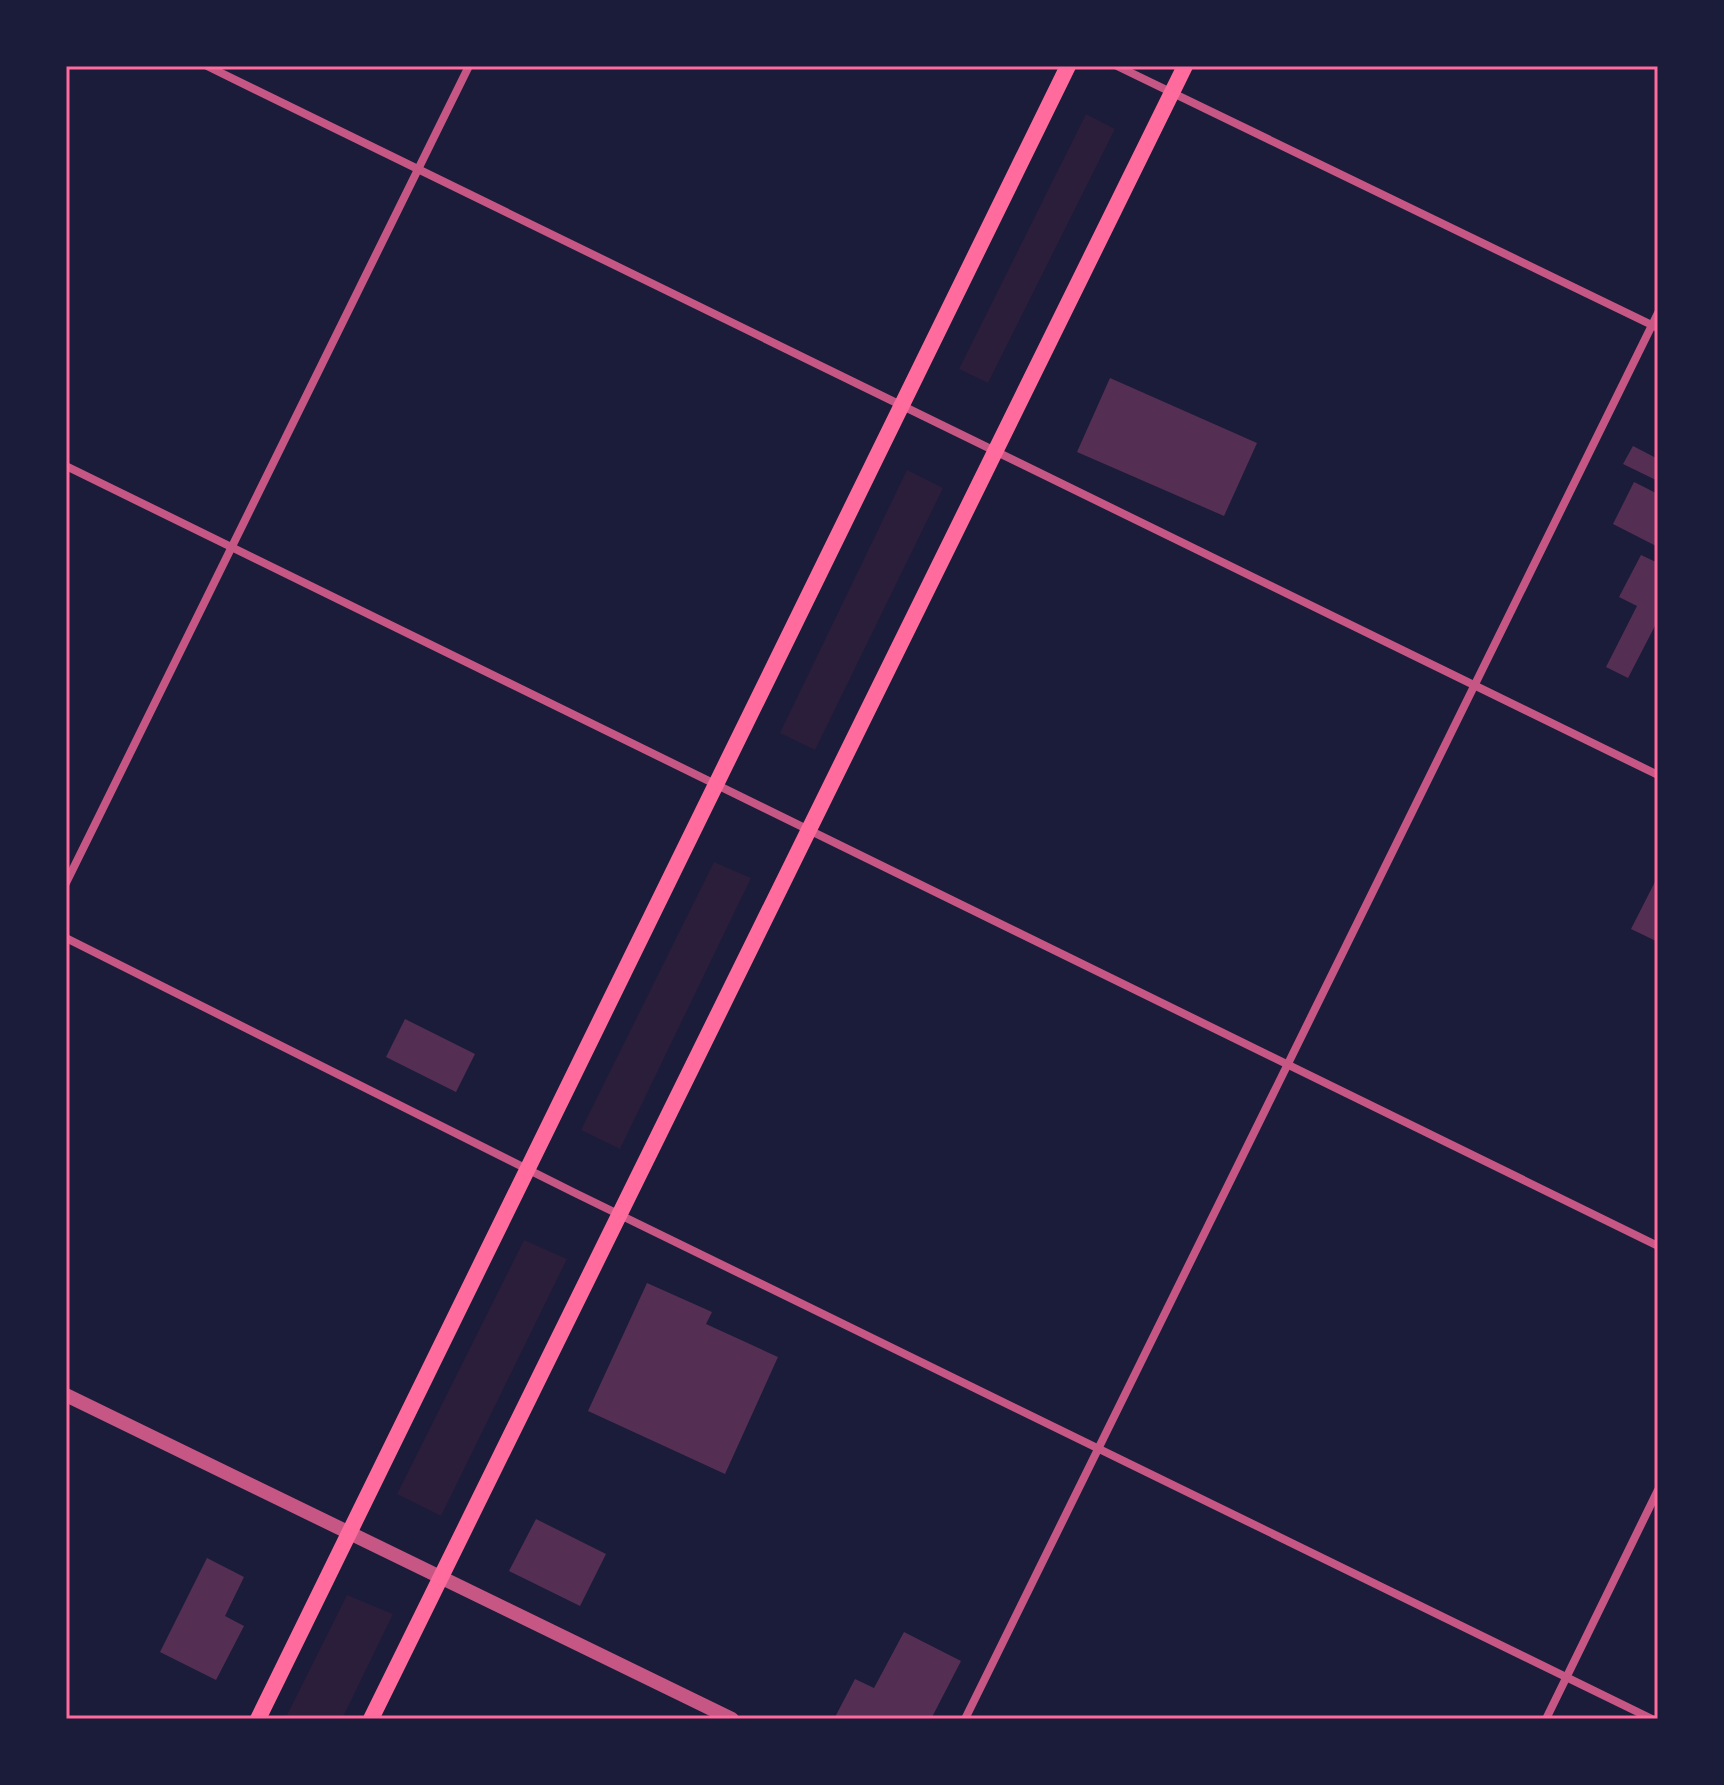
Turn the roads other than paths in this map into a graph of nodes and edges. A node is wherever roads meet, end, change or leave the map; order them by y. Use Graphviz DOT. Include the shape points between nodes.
graph roads {
  1 [pos="207,66"];
  2 [pos="469,66"];
  3 [pos="1068,66"];
  4 [pos="1117,66"];
  5 [pos="1185,66"];
  6 [pos="1172,93"];
  7 [pos="418,170"];
  8 [pos="1658,313"];
  9 [pos="1655,327"];
  10 [pos="901,407"];
  11 [pos="995,453"];
  12 [pos="66,466"];
  13 [pos="231,547"];
  14 [pos="1475,686"];
  15 [pos="1658,775"];
  16 [pos="716,783"];
  17 [pos="810,829"];
  18 [pos="66,883"];
  19 [pos="66,938"];
  20 [pos="1288,1064"];
  21 [pos="527,1169"];
  22 [pos="620,1215"];
  23 [pos="1658,1246"];
  24 [pos="66,1395"];
  25 [pos="1098,1449"];
  26 [pos="1658,1490"];
  27 [pos="349,1532"];
  28 [pos="441,1577"];
  29 [pos="1566,1677"];
  30 [pos="258,1719"];
  31 [pos="371,1719"];
  32 [pos="732,1719"];
  33 [pos="965,1719"];
  34 [pos="1546,1719"];
  35 [pos="1652,1719"];
  1 -- 7 [label="street"];
  2 -- 7 [label="street"];
  3 -- 10 [label="main road"];
  4 -- 6 [label="street"];
  5 -- 6 [label="main road"];
  6 -- 9 [label="street"];
  6 -- 11 [label="main road"];
  7 -- 10 [label="street"];
  7 -- 13 [label="street"];
  8 -- 9 [label="street"];
  9 -- 14 [label="street"];
  10 -- 11 [label="street"];
  10 -- 16 [label="main road"];
  11 -- 14 [label="street"];
  11 -- 17 [label="main road"];
  12 -- 13 [label="street"];
  13 -- 16 [label="street"];
  13 -- 18 [label="street"];
  14 -- 15 [label="street"];
  14 -- 20 [label="street"];
  16 -- 17 [label="street"];
  16 -- 21 [label="main road"];
  17 -- 20 [label="street"];
  17 -- 22 [label="main road"];
  19 -- 21 [label="street"];
  20 -- 23 [label="street"];
  20 -- 25 [label="street"];
  21 -- 22 [label="street"];
  21 -- 27 [label="main road"];
  22 -- 25 [label="street"];
  22 -- 28 [label="main road"];
  24 -- 27 [label="street"];
  25 -- 29 [label="street"];
  25 -- 33 [label="street"];
  26 -- 29 [label="street"];
  27 -- 28 [label="street"];
  27 -- 30 [label="main road"];
  28 -- 31 [label="main road"];
  28 -- 32 [label="street"];
  29 -- 34 [label="street"];
  29 -- 35 [label="street"];
}
